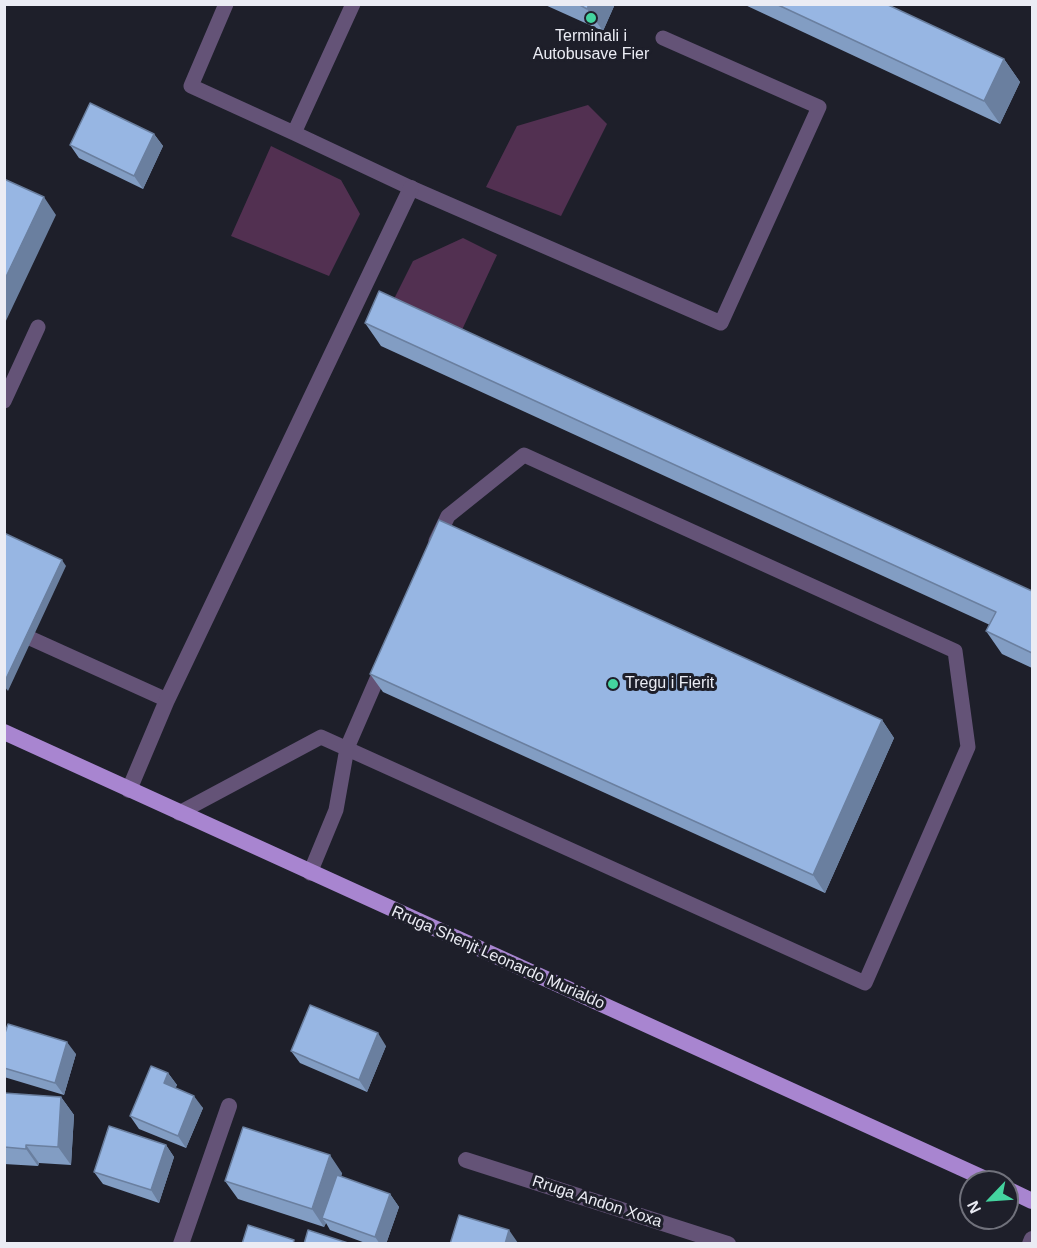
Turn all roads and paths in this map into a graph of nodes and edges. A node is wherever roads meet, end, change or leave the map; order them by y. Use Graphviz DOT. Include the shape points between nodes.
graph roads {
  1 [pos="226,4"];
  2 [pos="353,4"];
  3 [pos="663,38"];
  4 [pos="294,133"];
  5 [pos="411,188"];
  6 [pos="38,327"];
  7 [pos="4,401"];
  8 [pos="429,558"];
  9 [pos="32,639"];
  10 [pos="388,653"];
  11 [pos="167,700"];
  12 [pos="4,732"];
  13 [pos="347,748"];
  14 [pos="129,790"];
  15 [pos="179,813"];
  16 [pos="310,873"];
  17 [pos="229,1106"];
  18 [pos="466,1160"];
  19 [pos="966,1170"];
  20 [pos="1032,1239"];
  21 [pos="181,1244"];
  22 [pos="728,1244"];
  23 [pos="1030,1244"];
  1 -- 4 [label="lane" via="191,86"];
  2 -- 4 [label="lane"];
  3 -- 5 [label="lane" via="819,107 721,323"];
  4 -- 5 [label="lane"];
  5 -- 11 [label="street"];
  6 -- 7 [label="lane"];
  8 -- 13 [label="lane" via="448,516 524,455 955,651 969,747 866,983"];
  9 -- 11 [label="lane"];
  10 -- 13 [label="lane"];
  11 -- 14 [label="street"];
  12 -- 14 [label="main road, Rruga Shenjt Leonardo Murialdo"];
  13 -- 15 [label="lane" via="321,737"];
  13 -- 16 [label="lane" via="336,810"];
  14 -- 15 [label="main road, Rruga Shenjt Leonardo Murialdo"];
  15 -- 16 [label="main road, Rruga Shenjt Leonardo Murialdo"];
  16 -- 19 [label="main road, Rruga Shenjt Leonardo Murialdo"];
  17 -- 21 [label="street"];
  18 -- 22 [label="street, Rruga Andon Xoxa"];
  20 -- 23 [label="street"];
}
